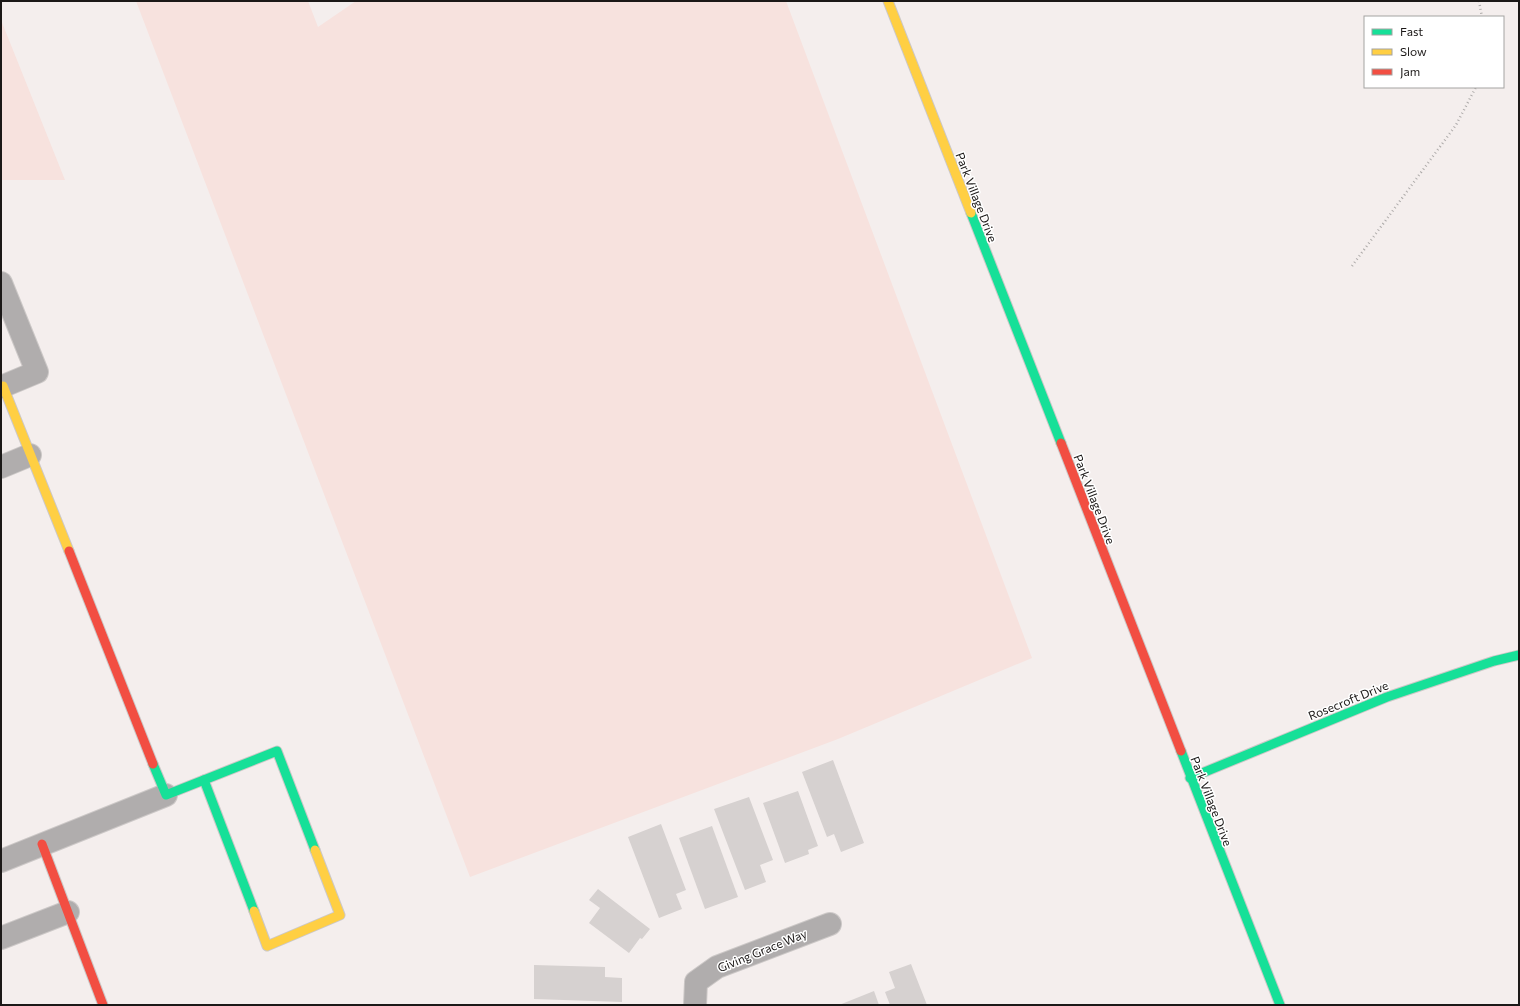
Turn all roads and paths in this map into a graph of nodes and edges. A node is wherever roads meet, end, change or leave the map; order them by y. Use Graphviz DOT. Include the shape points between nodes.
graph roads {
  1 [pos="888,1"];
  2 [pos="1479,1"];
  3 [pos="1482,16"];
  4 [pos="1475,88"];
  5 [pos="1352,266"];
  6 [pos="1,283"];
  7 [pos="2,386"];
  8 [pos="30,455"];
  9 [pos="1,467"];
  10 [pos="1519,655"];
  11 [pos="1190,778"];
  12 [pos="204,780"];
  13 [pos="166,795"];
  14 [pos="42,844"];
  15 [pos="1,861"];
  16 [pos="68,912"];
  17 [pos="830,924"];
  18 [pos="1,938"];
  19 [pos="103,1005"];
  20 [pos="695,1005"];
  21 [pos="1280,1005"];
  1 -- 11 [label="street, Park Village Drive"];
  2 -- 3 [label="path"];
  4 -- 5 [label="path" via="1456,125"];
  6 -- 7 [label="street" via="37,372"];
  7 -- 8 [label="street"];
  8 -- 9 [label="street"];
  8 -- 13 [label="street"];
  10 -- 11 [label="street, Rosecroft Drive" via="1386,697"];
  11 -- 21 [label="street, Park Village Drive"];
  12 -- 12 [label="street" via="277,752 340,915 267,946"];
  12 -- 13 [label="street"];
  13 -- 14 [label="street"];
  14 -- 15 [label="street"];
  14 -- 16 [label="street"];
  16 -- 18 [label="street"];
  16 -- 19 [label="street"];
  17 -- 20 [label="street, Giving Grace Way" via="717,967 696,982"];
}
